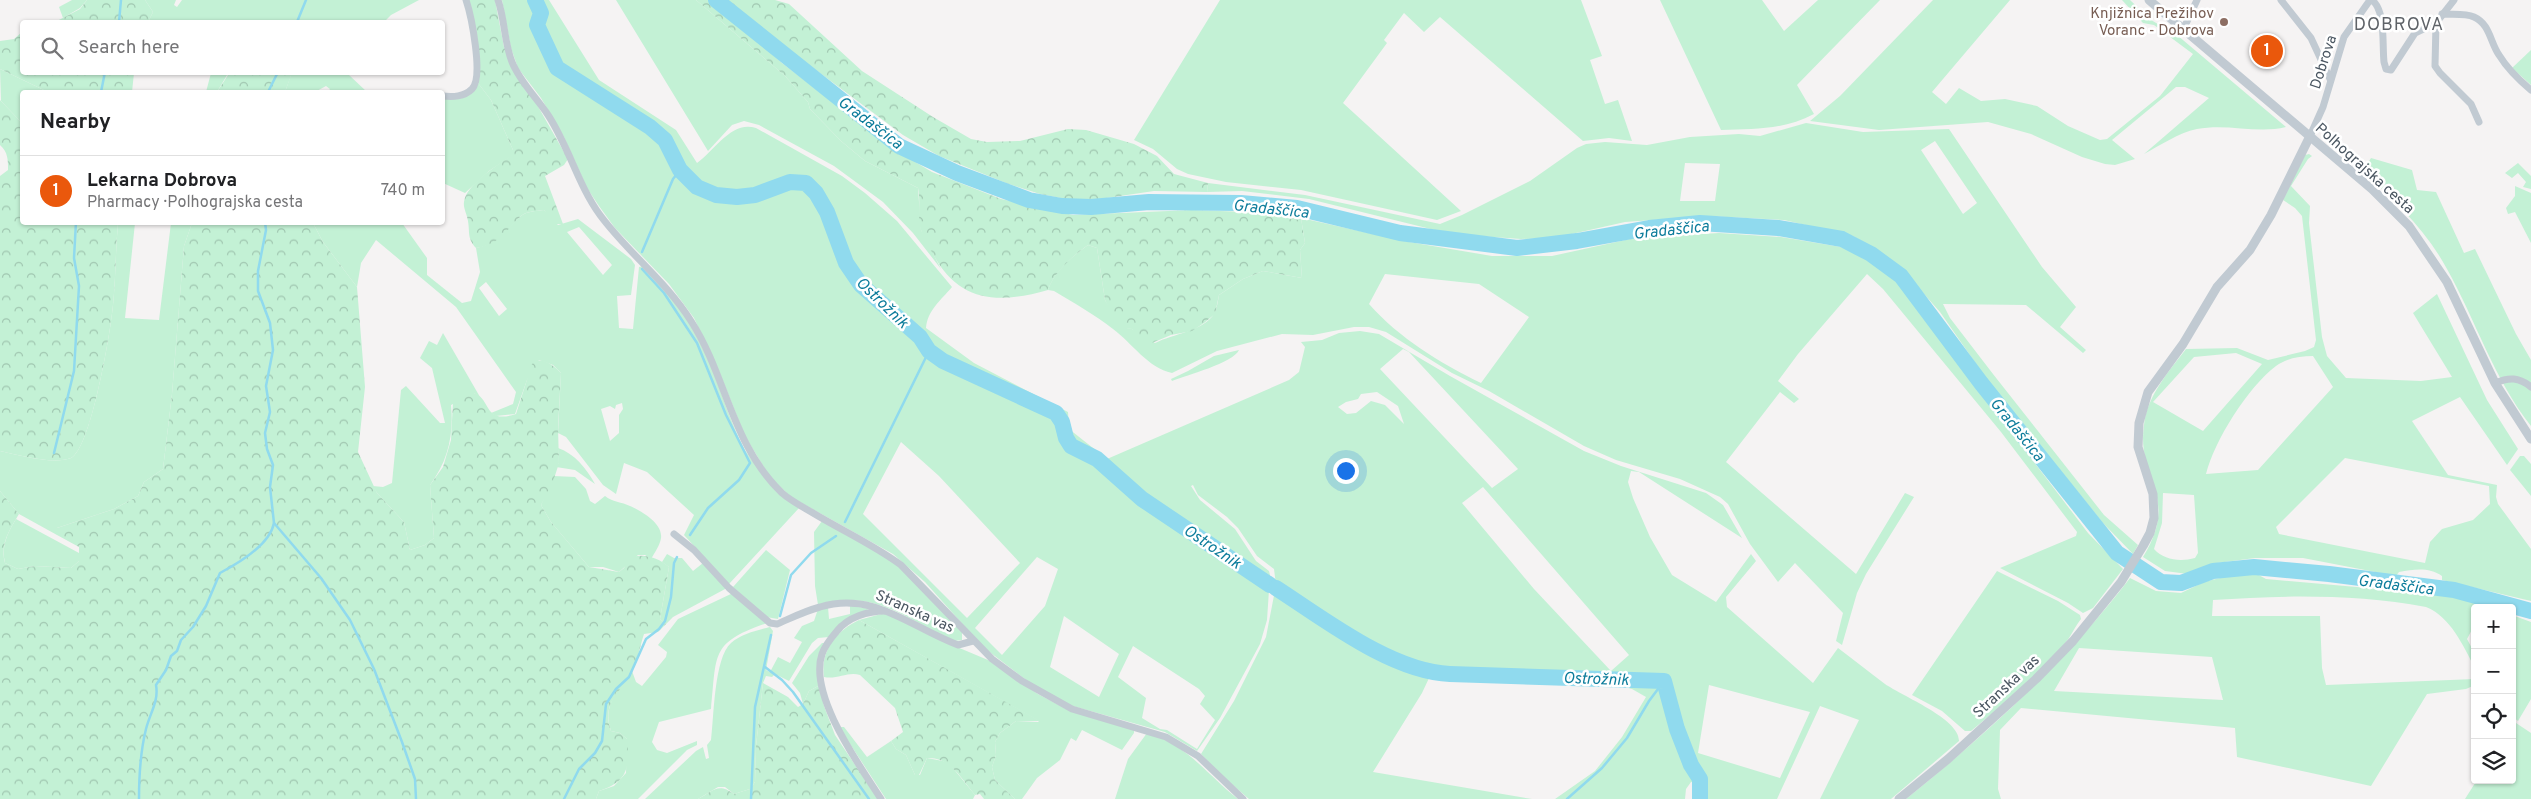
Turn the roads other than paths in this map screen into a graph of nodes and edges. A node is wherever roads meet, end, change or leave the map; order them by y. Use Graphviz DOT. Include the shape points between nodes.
graph roads {
  1 [pos="466,0"];
  2 [pos="498,0"];
  3 [pos="2150,0"];
  4 [pos="2197,0"];
  5 [pos="2281,0"];
  6 [pos="2371,0"];
  7 [pos="2454,0"];
  8 [pos="2442,14"];
  9 [pos="2436,23"];
  10 [pos="2183,30"];
  11 [pos="2330,79"];
  12 [pos="2531,90"];
  13 [pos="445,96"];
  14 [pos="2479,122"];
  15 [pos="2310,136"];
  16 [pos="2495,383"];
  17 [pos="2531,387"];
  18 [pos="2531,439"];
  19 [pos="674,534"];
  20 [pos="888,611"];
  21 [pos="973,641"];
  22 [pos="881,799"];
  23 [pos="1243,799"];
  24 [pos="1899,799"];
  1 -- 13 [label="street" via="476,57 476,81 473,89 464,94"];
  2 -- 21 [label="street" via="513,64 548,115 585,193 617,237 668,288 692,322 754,460 784,495 901,565"];
  3 -- 10 [label="street, Polhograjska cesta"];
  4 -- 10 [label="street"];
  5 -- 11 [label="street" via="2311,38"];
  6 -- 9 [label="street" via="2378,5 2381,14 2386,69 2391,70 2415,33"];
  6 -- 11 [label="street, Dobrova" via="2344,37"];
  7 -- 8 [label="street"];
  8 -- 9 [label="street"];
  8 -- 12 [label="street" via="2473,16 2488,28 2498,54"];
  9 -- 14 [label="street" via="2435,66 2471,104"];
  10 -- 15 [label="street, Polhograjska cesta"];
  11 -- 15 [label="street, Dobrova"];
  15 -- 16 [label="street, Polhograjska cesta" via="2409,226 2447,282"];
  15 -- 24 [label="street, Stranska vas" via="2250,250 2217,287 2183,344 2148,392 2139,423 2138,447 2153,494 2154,518 2144,546 2121,582 2073,641 1948,759"];
  16 -- 17 [label="street" via="2518,379"];
  16 -- 18 [label="street, Polhograjska cesta"];
  19 -- 20 [label="street, Stranska vas" via="770,623 777,624 820,607 844,603 871,604"];
  20 -- 21 [label="street, Stranska vas" via="958,645"];
  20 -- 22 [label="street" via="867,613 839,628 828,642 820,663 825,696 836,725"];
  21 -- 23 [label="street" via="992,659 1048,698 1072,709 1132,725 1198,756"];
}
